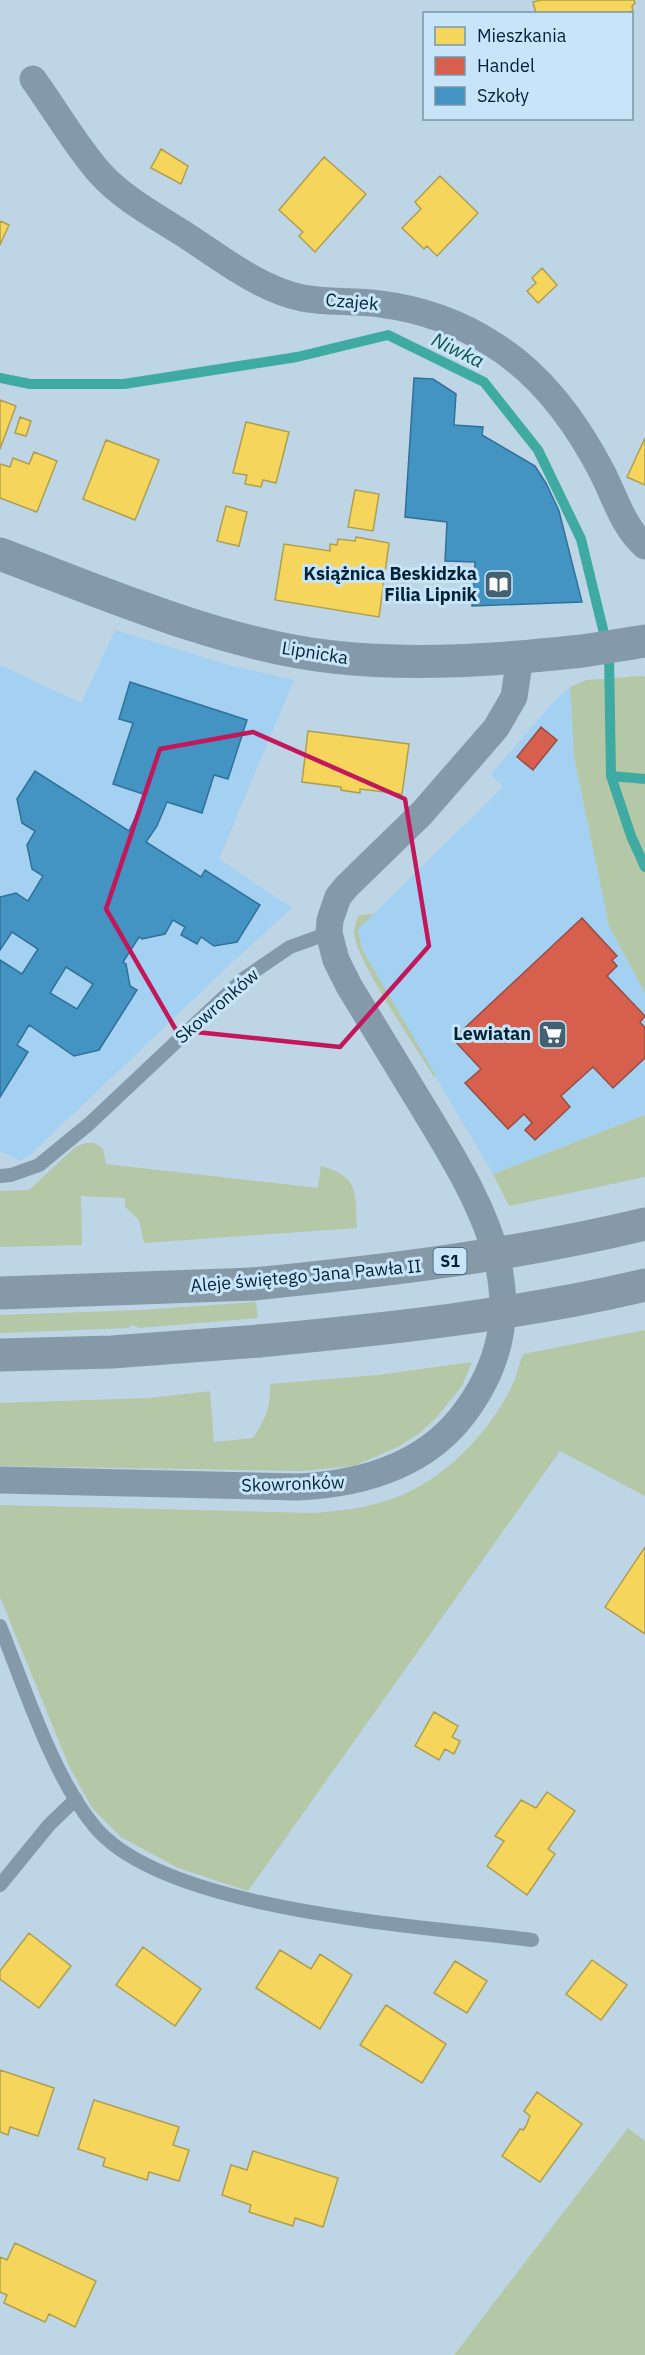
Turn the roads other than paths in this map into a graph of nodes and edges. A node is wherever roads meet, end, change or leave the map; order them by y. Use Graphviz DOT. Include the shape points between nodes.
graph roads {
  1 [pos="33,79"];
  2 [pos="645,546"];
  3 [pos="0,554"];
  4 [pos="644,641"];
  5 [pos="520,657"];
  6 [pos="329,933"];
  7 [pos="0,1176"];
  8 [pos="645,1224"];
  9 [pos="645,1285"];
  10 [pos="0,1293"];
  11 [pos="0,1355"];
  12 [pos="0,1480"];
  13 [pos="0,1626"];
  14 [pos="76,1799"];
  15 [pos="0,1885"];
  16 [pos="532,1940"];
  1 -- 2 [label="street, Czajek" via="98,171 123,195 250,275 279,291 303,298 410,309 472,331 517,361 572,422 630,528"];
  3 -- 5 [label="street, Lipnicka" via="228,636 280,648 363,659 449,661"];
  4 -- 5 [label="street, Lipnicka"];
  5 -- 6 [label="street, Skowronków" via="514,697 496,728 422,813 346,887 333,908"];
  6 -- 7 [label="lane, Skowronków" via="290,947 243,979 39,1165"];
  6 -- 12 [label="street, Skowronków" via="348,986 480,1208 499,1262 503,1308 497,1348 479,1391 453,1426 411,1459 388,1471 331,1486"];
  8 -- 10 [label="highway, Aleje świętego Jana Pawła II / S1, bridge" via="524,1250 253,1284"];
  9 -- 11 [label="highway, bridge" via="536,1308 330,1335 112,1352"];
  13 -- 14 [label="lane" via="55,1761"];
  14 -- 15 [label="lane" via="49,1825"];
  14 -- 16 [label="lane" via="95,1828 120,1850 155,1870 246,1900"];
}
